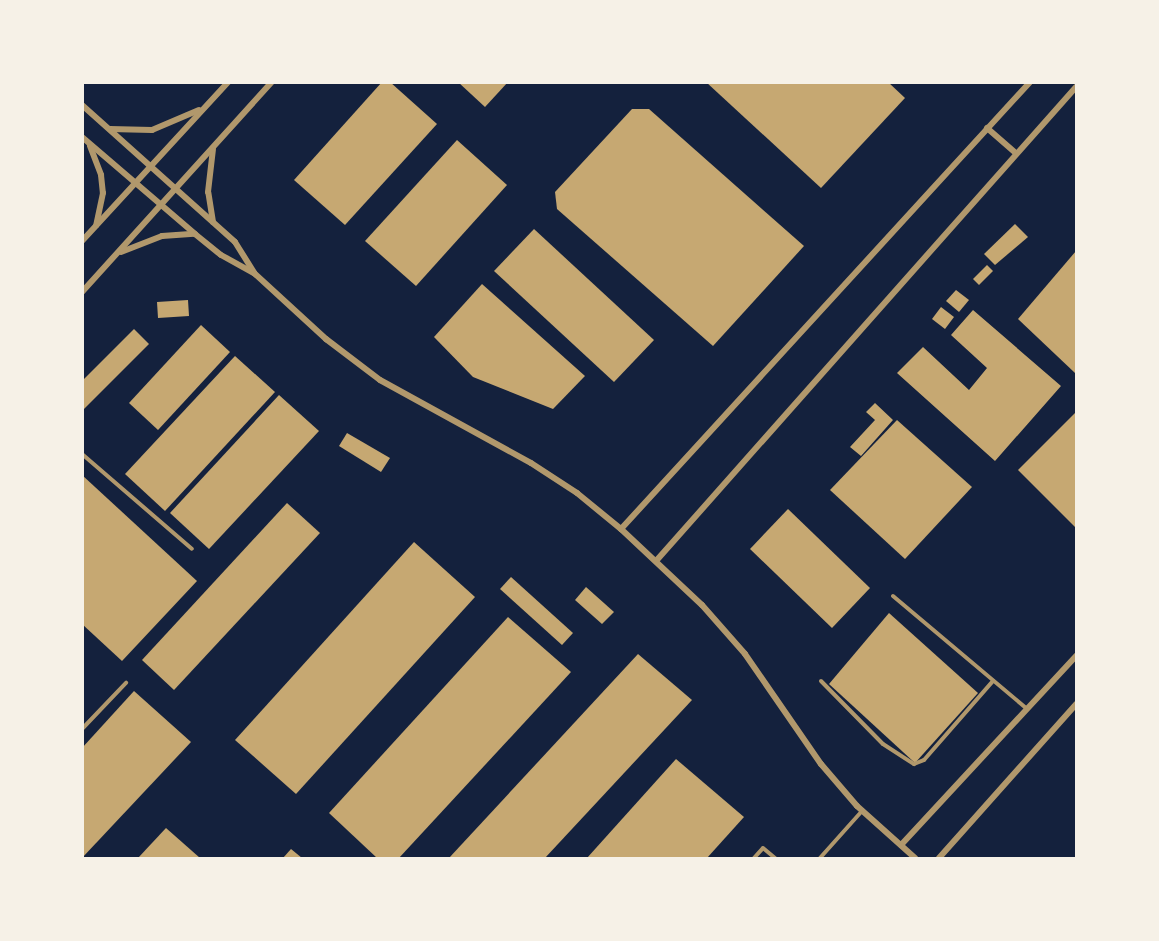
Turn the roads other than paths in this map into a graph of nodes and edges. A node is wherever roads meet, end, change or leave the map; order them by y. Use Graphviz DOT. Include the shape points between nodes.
graph roads {
  1 [pos="228,82"];
  2 [pos="272,82"];
  3 [pos="1030,82"];
  4 [pos="1077,87"];
  5 [pos="82,105"];
  6 [pos="207,105"];
  7 [pos="987,128"];
  8 [pos="110,129"];
  9 [pos="82,137"];
  10 [pos="89,142"];
  11 [pos="213,147"];
  12 [pos="1016,153"];
  13 [pos="151,166"];
  14 [pos="135,184"];
  15 [pos="176,187"];
  16 [pos="159,205"];
  17 [pos="213,222"];
  18 [pos="95,228"];
  19 [pos="195,234"];
  20 [pos="82,241"];
  21 [pos="115,255"];
  22 [pos="254,273"];
  23 [pos="82,292"];
  24 [pos="82,454"];
  25 [pos="621,529"];
  26 [pos="192,549"];
  27 [pos="656,561"];
  28 [pos="893,596"];
  29 [pos="1077,656"];
  30 [pos="821,681"];
  31 [pos="993,681"];
  32 [pos="126,683"];
  33 [pos="1077,704"];
  34 [pos="1028,709"];
  35 [pos="1077,710"];
  36 [pos="1067,713"];
  37 [pos="82,729"];
  38 [pos="863,811"];
  39 [pos="901,845"];
  40 [pos="754,858"];
  41 [pos="775,858"];
  42 [pos="820,858"];
  43 [pos="915,858"];
  44 [pos="939,858"];
  1 -- 6 [label="street"];
  2 -- 11 [label="street"];
  3 -- 7 [label="street"];
  4 -- 12 [label="street"];
  5 -- 8 [label="street"];
  6 -- 8 [label="street" via="152,130"];
  6 -- 13 [label="street"];
  7 -- 12 [label="street"];
  7 -- 25 [label="street"];
  8 -- 13 [label="street"];
  9 -- 10 [label="street"];
  10 -- 14 [label="street"];
  10 -- 18 [label="street" via="103,193"];
  11 -- 15 [label="street"];
  11 -- 17 [label="street" via="208,177"];
  12 -- 27 [label="street"];
  13 -- 14 [label="street"];
  13 -- 15 [label="street"];
  14 -- 16 [label="street"];
  14 -- 18 [label="street"];
  15 -- 16 [label="street"];
  15 -- 17 [label="street"];
  16 -- 19 [label="street"];
  16 -- 21 [label="street"];
  17 -- 22 [label="street" via="235,242"];
  18 -- 20 [label="street"];
  19 -- 21 [label="street" via="145,240"];
  19 -- 22 [label="street" via="221,255"];
  21 -- 23 [label="street"];
  22 -- 25 [label="street" via="326,339 380,380 531,463 577,493"];
  24 -- 26 [label="lane"];
  25 -- 27 [label="street"];
  27 -- 38 [label="street" via="745,654 820,764"];
  28 -- 31 [label="lane"];
  29 -- 34 [label="street"];
  30 -- 31 [label="lane" via="883,744 914,764 924,760"];
  31 -- 34 [label="lane"];
  32 -- 37 [label="lane"];
  33 -- 36 [label="street"];
  34 -- 39 [label="street"];
  35 -- 36 [label="street"];
  36 -- 44 [label="street"];
  38 -- 39 [label="street"];
  38 -- 42 [label="lane"];
  39 -- 43 [label="street"];
  40 -- 41 [label="lane" via="763,848"];
}
